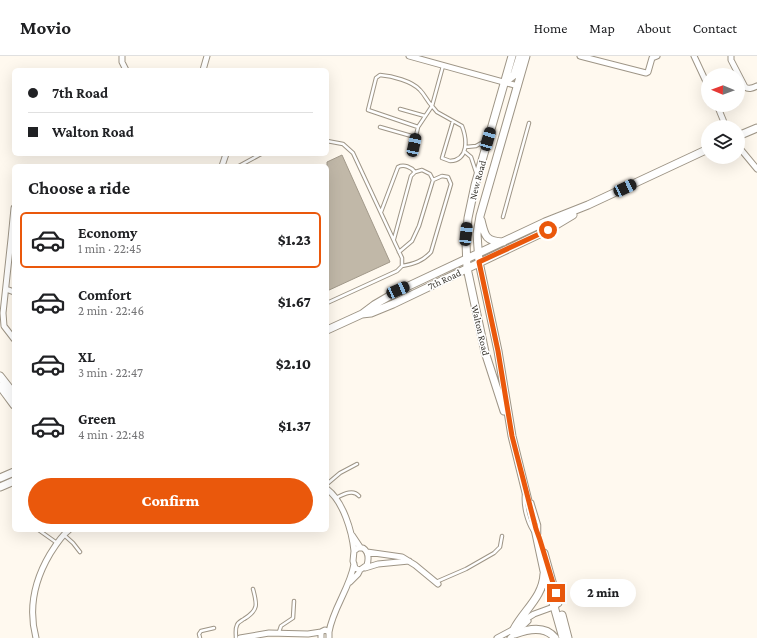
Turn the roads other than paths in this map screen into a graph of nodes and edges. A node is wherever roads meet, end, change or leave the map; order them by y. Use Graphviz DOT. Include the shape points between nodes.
graph roads {
  1 [pos="122,56"];
  2 [pos="207,56"];
  3 [pos="409,56"];
  4 [pos="512,56"];
  5 [pos="520,56"];
  6 [pos="526,56"];
  7 [pos="580,56"];
  8 [pos="694,56"];
  9 [pos="731,56"];
  10 [pos="653,57"];
  11 [pos="443,65"];
  12 [pos="125,68"];
  13 [pos="204,68"];
  14 [pos="701,71"];
  15 [pos="505,82"];
  16 [pos="518,86"];
  17 [pos="757,86"];
  18 [pos="432,106"];
  19 [pos="400,109"];
  20 [pos="425,116"];
  21 [pos="453,121"];
  22 [pos="529,123"];
  23 [pos="380,127"];
  24 [pos="418,127"];
  25 [pos="757,128"];
  26 [pos="745,133"];
  27 [pos="416,137"];
  28 [pos="488,139"];
  29 [pos="329,141"];
  30 [pos="466,147"];
  31 [pos="465,152"];
  32 [pos="701,153"];
  33 [pos="412,154"];
  34 [pos="745,154"];
  35 [pos="257,156"];
  36 [pos="243,164"];
  37 [pos="757,169"];
  38 [pos="415,172"];
  39 [pos="477,178"];
  40 [pos="433,180"];
  41 [pos="588,205"];
  42 [pos="381,213"];
  43 [pos="480,216"];
  44 [pos="504,217"];
  45 [pos="12,239"];
  46 [pos="394,240"];
  47 [pos="506,242"];
  48 [pos="399,252"];
  49 [pos="479,254"];
  50 [pos="466,260"];
  51 [pos="479,262"];
  52 [pos="402,266"];
  53 [pos="467,268"];
  54 [pos="6,289"];
  55 [pos="12,291"];
  56 [pos="329,301"];
  57 [pos="362,314"];
  58 [pos="329,329"];
  59 [pos="12,336"];
  60 [pos="0,376"];
  61 [pos="0,386"];
  62 [pos="12,391"];
  63 [pos="12,402"];
  64 [pos="512,436"];
  65 [pos="358,464"];
  66 [pos="12,473"];
  67 [pos="0,478"];
  68 [pos="12,482"];
  69 [pos="329,482"];
  70 [pos="0,487"];
  71 [pos="329,491"];
  72 [pos="359,496"];
  73 [pos="336,498"];
  74 [pos="41,532"];
  75 [pos="67,532"];
  76 [pos="537,532"];
  77 [pos="352,534"];
  78 [pos="64,535"];
  79 [pos="502,536"];
  80 [pos="57,543"];
  81 [pos="360,548"];
  82 [pos="354,551"];
  83 [pos="80,552"];
  84 [pos="367,552"];
  85 [pos="384,555"];
  86 [pos="409,561"];
  87 [pos="385,563"];
  88 [pos="354,564"];
  89 [pos="362,569"];
  90 [pos="544,571"];
  91 [pos="437,583"];
  92 [pos="348,584"];
  93 [pos="253,589"];
  94 [pos="294,601"];
  95 [pos="557,607"];
  96 [pos="331,621"];
  97 [pos="214,628"];
  98 [pos="322,631"];
  99 [pos="279,633"];
  100 [pos="308,634"];
  101 [pos="513,634"];
  102 [pos="330,636"];
  103 [pos="505,636"];
  104 [pos="36,638"];
  105 [pos="200,638"];
  106 [pos="236,638"];
  107 [pos="240,638"];
  108 [pos="321,638"];
  109 [pos="497,638"];
  110 [pos="555,638"];
  111 [pos="563,638"];
  112 [pos="568,638"];
  1 -- 12 [label="street"];
  2 -- 13 [label="street"];
  3 -- 11 [label="street"];
  4 -- 15 [label="main road, New Road"];
  5 -- 15 [label="main road" via="514,75"];
  6 -- 16 [label="main road, New Road"];
  7 -- 10 [label="street" via="643,73 648,72"];
  8 -- 14 [label="street"];
  9 -- 17 [label="street" via="745,87 748,89"];
  11 -- 15 [label="street"];
  11 -- 18 [label="lane"];
  15 -- 16 [label="street"];
  15 -- 28 [label="main road, New Road"];
  16 -- 43 [label="main road, New Road"];
  18 -- 20 [label="lane"];
  18 -- 21 [label="lane"];
  18 -- 24 [label="lane" via="412,84 385,75 376,78 368,110"];
  19 -- 20 [label="lane"];
  20 -- 24 [label="lane"];
  21 -- 30 [label="lane" via="462,126"];
  21 -- 31 [label="lane" via="442,158 453,161"];
  22 -- 44 [label="lane"];
  23 -- 27 [label="lane"];
  24 -- 27 [label="lane"];
  25 -- 26 [label="main road"];
  27 -- 33 [label="lane"];
  28 -- 30 [label="lane" via="476,146"];
  28 -- 39 [label="main road, New Road"];
  29 -- 42 [label="lane" via="343,144 353,153"];
  30 -- 31 [label="lane"];
  31 -- 39 [label="lane" via="471,157"];
  32 -- 41 [label="main road, 7th Road"];
  34 -- 37 [label="street"];
  35 -- 36 [label="lane"];
  38 -- 40 [label="lane" via="422,170 430,174"];
  38 -- 42 [label="lane" via="406,166 398,167"];
  38 -- 46 [label="lane" via="411,176"];
  39 -- 50 [label="main road, New Road" via="468,218"];
  40 -- 48 [label="lane" via="412,241"];
  40 -- 52 [label="lane" via="442,176 448,177 451,184 431,252 415,263"];
  41 -- 47 [label="main road, 7th Road" via="545,222"];
  41 -- 51 [label="main road, 7th Road" via="548,230"];
  42 -- 46 [label="lane"];
  43 -- 47 [label="main road" via="488,238"];
  43 -- 49 [label="main road, New Road"];
  45 -- 54 [label="street"];
  46 -- 48 [label="lane"];
  47 -- 49 [label="main road, 7th Road"];
  48 -- 52 [label="lane"];
  49 -- 50 [label="main road, 7th Road"];
  49 -- 51 [label="main road, Walton Road"];
  50 -- 53 [label="main road, New Road"];
  50 -- 57 [label="main road, 7th Road" via="398,290"];
  51 -- 53 [label="main road, 7th Road"];
  51 -- 64 [label="main road, Walton Road" via="498,351"];
  52 -- 56 [label="lane" via="397,271"];
  53 -- 57 [label="main road, 7th Road" via="377,311"];
  53 -- 64 [label="main road, Walton Road" via="485,352"];
  54 -- 55 [label="street"];
  54 -- 59 [label="street" via="3,321"];
  57 -- 58 [label="main road, 7th Road"];
  60 -- 62 [label="main road"];
  61 -- 63 [label="main road"];
  64 -- 76 [label="main road, Walton Road"];
  65 -- 69 [label="lane"];
  66 -- 67 [label="main road"];
  68 -- 70 [label="main road"];
  71 -- 73 [label="street"];
  72 -- 73 [label="lane" via="351,492"];
  73 -- 77 [label="street"];
  74 -- 80 [label="lane"];
  75 -- 78 [label="street"];
  76 -- 90 [label="main road, Walton Road"];
  76 -- 95 [label="main road, Walton Road"];
  77 -- 81 [label="street"];
  77 -- 82 [label="street"];
  78 -- 80 [label="street"];
  78 -- 83 [label="lane"];
  79 -- 91 [label="lane" via="500,547 494,553"];
  80 -- 104 [label="street" via="44,565 33,596 33,627"];
  81 -- 82 [label="street"];
  81 -- 84 [label="street"];
  82 -- 88 [label="street"];
  84 -- 85 [label="street"];
  84 -- 89 [label="street" via="368,562"];
  85 -- 86 [label="street" via="402,557"];
  85 -- 87 [label="street"];
  86 -- 87 [label="street"];
  86 -- 91 [label="street"];
  87 -- 89 [label="street"];
  88 -- 89 [label="street" via="355,568"];
  88 -- 92 [label="street"];
  89 -- 92 [label="street"];
  90 -- 95 [label="main road, Walton Road"];
  90 -- 101 [label="main road" via="544,581 539,594"];
  92 -- 96 [label="street"];
  93 -- 106 [label="lane" via="255,609 237,624"];
  94 -- 99 [label="lane" via="294,618 281,626"];
  95 -- 101 [label="street" via="534,614 521,622"];
  95 -- 111 [label="main road, Walton Road"];
  95 -- 112 [label="main road, Walton Road"];
  96 -- 98 [label="street"];
  96 -- 102 [label="street"];
  97 -- 105 [label="lane" via="201,631"];
  98 -- 100 [label="street"];
  98 -- 102 [label="street"];
  98 -- 108 [label="street"];
  99 -- 100 [label="street"];
  99 -- 107 [label="street"];
  100 -- 108 [label="street"];
  101 -- 103 [label="street"];
  101 -- 110 [label="main road" via="541,630"];
  103 -- 109 [label="street"];
}
